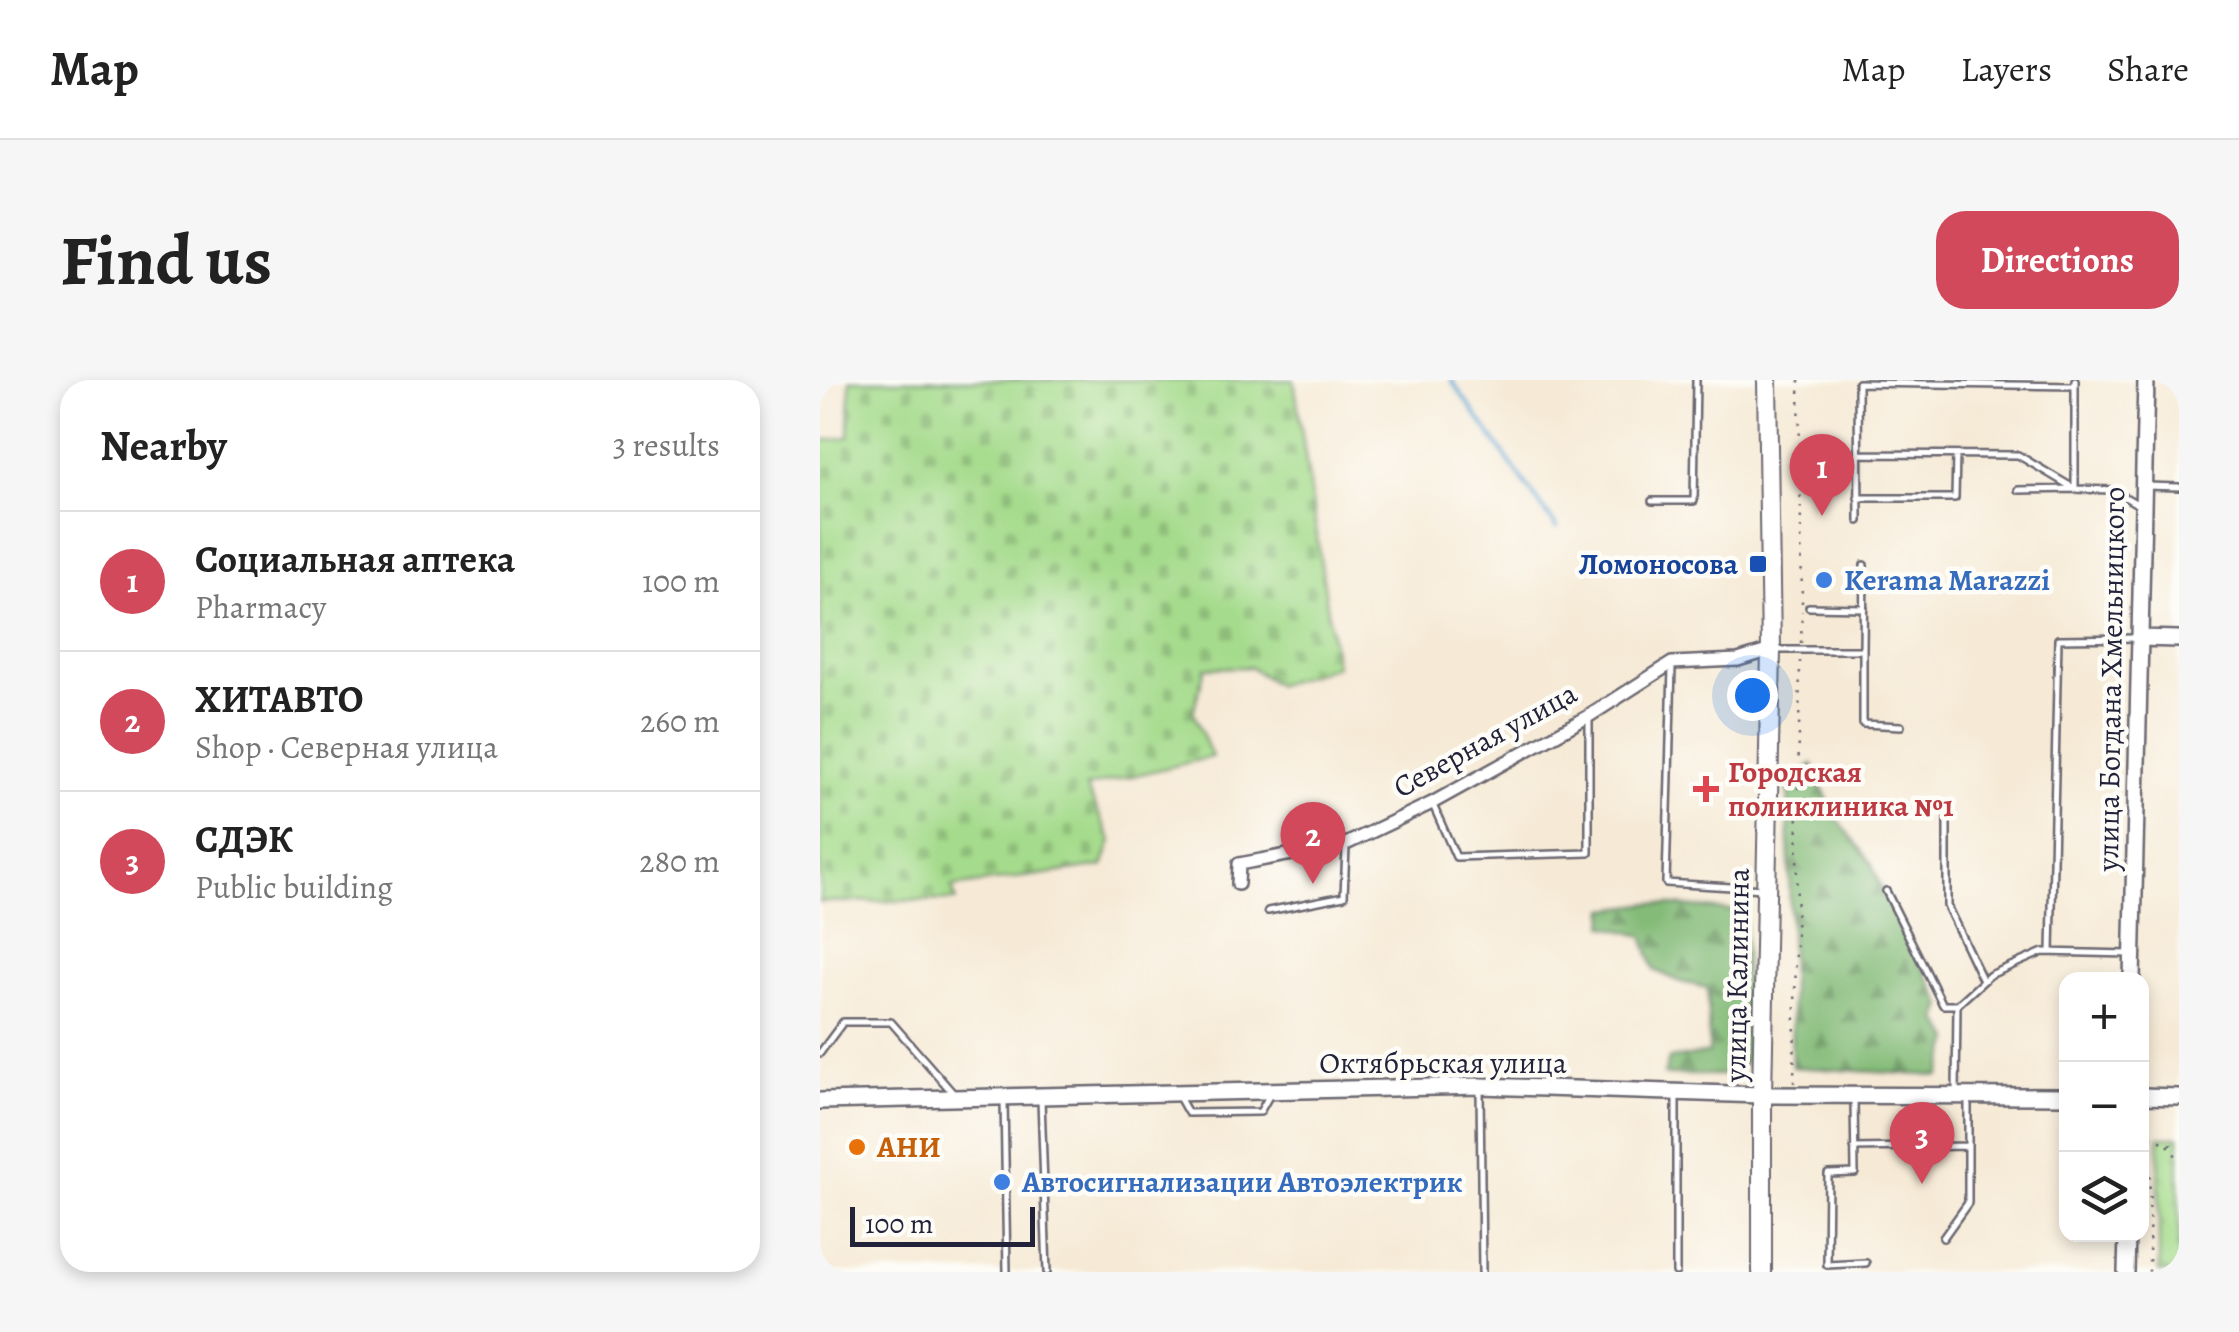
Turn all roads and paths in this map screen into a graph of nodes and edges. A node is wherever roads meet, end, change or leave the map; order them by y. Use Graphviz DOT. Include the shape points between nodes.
graph roads {
  1 [pos="1696,380"];
  2 [pos="1767,380"];
  3 [pos="1799,380"];
  4 [pos="2146,380"];
  5 [pos="1858,381"];
  6 [pos="2076,383"];
  7 [pos="1858,454"];
  8 [pos="1956,455"];
  9 [pos="2143,486"];
  10 [pos="2179,486"];
  11 [pos="2018,490"];
  12 [pos="2076,490"];
  13 [pos="1858,498"];
  14 [pos="1652,501"];
  15 [pos="2143,507"];
  16 [pos="1858,521"];
  17 [pos="1864,565"];
  18 [pos="1809,608"];
  19 [pos="1864,608"];
  20 [pos="2140,638"];
  21 [pos="2179,639"];
  22 [pos="1771,650"];
  23 [pos="1800,650"];
  24 [pos="1863,650"];
  25 [pos="1672,663"];
  26 [pos="1588,716"];
  27 [pos="1902,726"];
  28 [pos="1432,803"];
  29 [pos="1947,816"];
  30 [pos="1346,844"];
  31 [pos="1238,884"];
  32 [pos="1767,889"];
  33 [pos="1886,891"];
  34 [pos="1268,910"];
  35 [pos="2051,952"];
  36 [pos="2133,954"];
  37 [pos="2132,972"];
  38 [pos="1984,981"];
  39 [pos="1957,1005"];
  40 [pos="820,1053"];
  41 [pos="1480,1086"];
  42 [pos="1676,1093"];
  43 [pos="1762,1095"];
  44 [pos="1794,1095"];
  45 [pos="1854,1095"];
  46 [pos="1962,1096"];
  47 [pos="2059,1096"];
  48 [pos="2149,1096"];
  49 [pos="2179,1096"];
  50 [pos="1041,1097"];
  51 [pos="1004,1098"];
  52 [pos="958,1099"];
  53 [pos="820,1101"];
  54 [pos="2167,1144"];
  55 [pos="2179,1145"];
  56 [pos="1968,1146"];
  57 [pos="1854,1148"];
  58 [pos="2179,1160"];
  59 [pos="1943,1238"];
  60 [pos="2127,1242"];
  61 [pos="1866,1263"];
  62 [pos="1007,1272"];
  63 [pos="1047,1272"];
  64 [pos="1482,1272"];
  65 [pos="1676,1272"];
  66 [pos="1762,1272"];
  67 [pos="2126,1272"];
  68 [pos="2149,1272"];
  1 -- 14 [label="lane" via="1694,502"];
  2 -- 22 [label="main road, улица Калинина"];
  3 -- 23 [label="path"];
  4 -- 9 [label="main road, улица Богдана Хмельницкого"];
  5 -- 6 [label="lane"];
  5 -- 7 [label="lane"];
  6 -- 12 [label="lane"];
  7 -- 8 [label="lane"];
  7 -- 13 [label="lane"];
  8 -- 12 [label="lane" via="2018,456"];
  8 -- 13 [label="lane" via="1955,498"];
  9 -- 10 [label="lane"];
  9 -- 15 [label="main road, улица Богдана Хмельницкого"];
  11 -- 12 [label="lane"];
  12 -- 15 [label="lane" via="2113,490"];
  13 -- 16 [label="lane"];
  15 -- 20 [label="main road, улица Богдана Хмельницкого"];
  17 -- 19 [label="lane"];
  18 -- 19 [label="lane"];
  19 -- 24 [label="lane"];
  20 -- 21 [label="main road"];
  20 -- 35 [label="lane" via="2058,639"];
  20 -- 36 [label="main road, улица Богдана Хмельницкого"];
  22 -- 23 [label="lane"];
  22 -- 25 [label="street, Северная улица" via="1738,660"];
  22 -- 32 [label="main road, улица Калинина"];
  23 -- 24 [label="lane"];
  23 -- 44 [label="path"];
  24 -- 27 [label="lane" via="1863,724"];
  25 -- 26 [label="street, Северная улица"];
  25 -- 32 [label="lane" via="1666,883"];
  26 -- 28 [label="street, Северная улица"];
  26 -- 28 [label="lane" via="1589,853 1456,857"];
  28 -- 30 [label="street, Северная улица"];
  29 -- 38 [label="lane" via="1947,906"];
  30 -- 31 [label="street, Северная улица" via="1239,864"];
  30 -- 34 [label="lane" via="1344,896"];
  32 -- 43 [label="main road, улица Калинина"];
  33 -- 39 [label="lane" via="1943,1005"];
  35 -- 36 [label="lane"];
  35 -- 38 [label="lane"];
  36 -- 37 [label="main road, улица Богдана Хмельницкого"];
  38 -- 39 [label="lane"];
  39 -- 46 [label="lane"];
  40 -- 52 [label="lane" via="843,1022 891,1022"];
  41 -- 42 [label="main road, Октябрьская улица"];
  41 -- 50 [label="main road, Октябрьская улица"];
  41 -- 64 [label="lane"];
  42 -- 43 [label="main road, Октябрьская улица"];
  42 -- 65 [label="lane"];
  43 -- 44 [label="main road, Октябрьская улица"];
  43 -- 66 [label="main road, улица Калинина"];
  44 -- 45 [label="main road, Октябрьская улица"];
  45 -- 46 [label="main road, Октябрьская улица"];
  45 -- 57 [label="lane"];
  46 -- 47 [label="main road, Октябрьская улица"];
  46 -- 56 [label="lane"];
  48 -- 49 [label="main road"];
  50 -- 51 [label="main road, Октябрьская улица"];
  50 -- 63 [label="lane"];
  51 -- 52 [label="main road, Октябрьская улица"];
  51 -- 62 [label="lane"];
  52 -- 53 [label="main road, Октябрьская улица"];
  54 -- 55 [label="path"];
  54 -- 58 [label="path"];
  54 -- 68 [label="path" via="2150,1136"];
  56 -- 57 [label="lane"];
  56 -- 59 [label="lane" via="1968,1203"];
  57 -- 61 [label="lane" via="1855,1174 1828,1174 1826,1264"];
  60 -- 67 [label="main road"];
}
